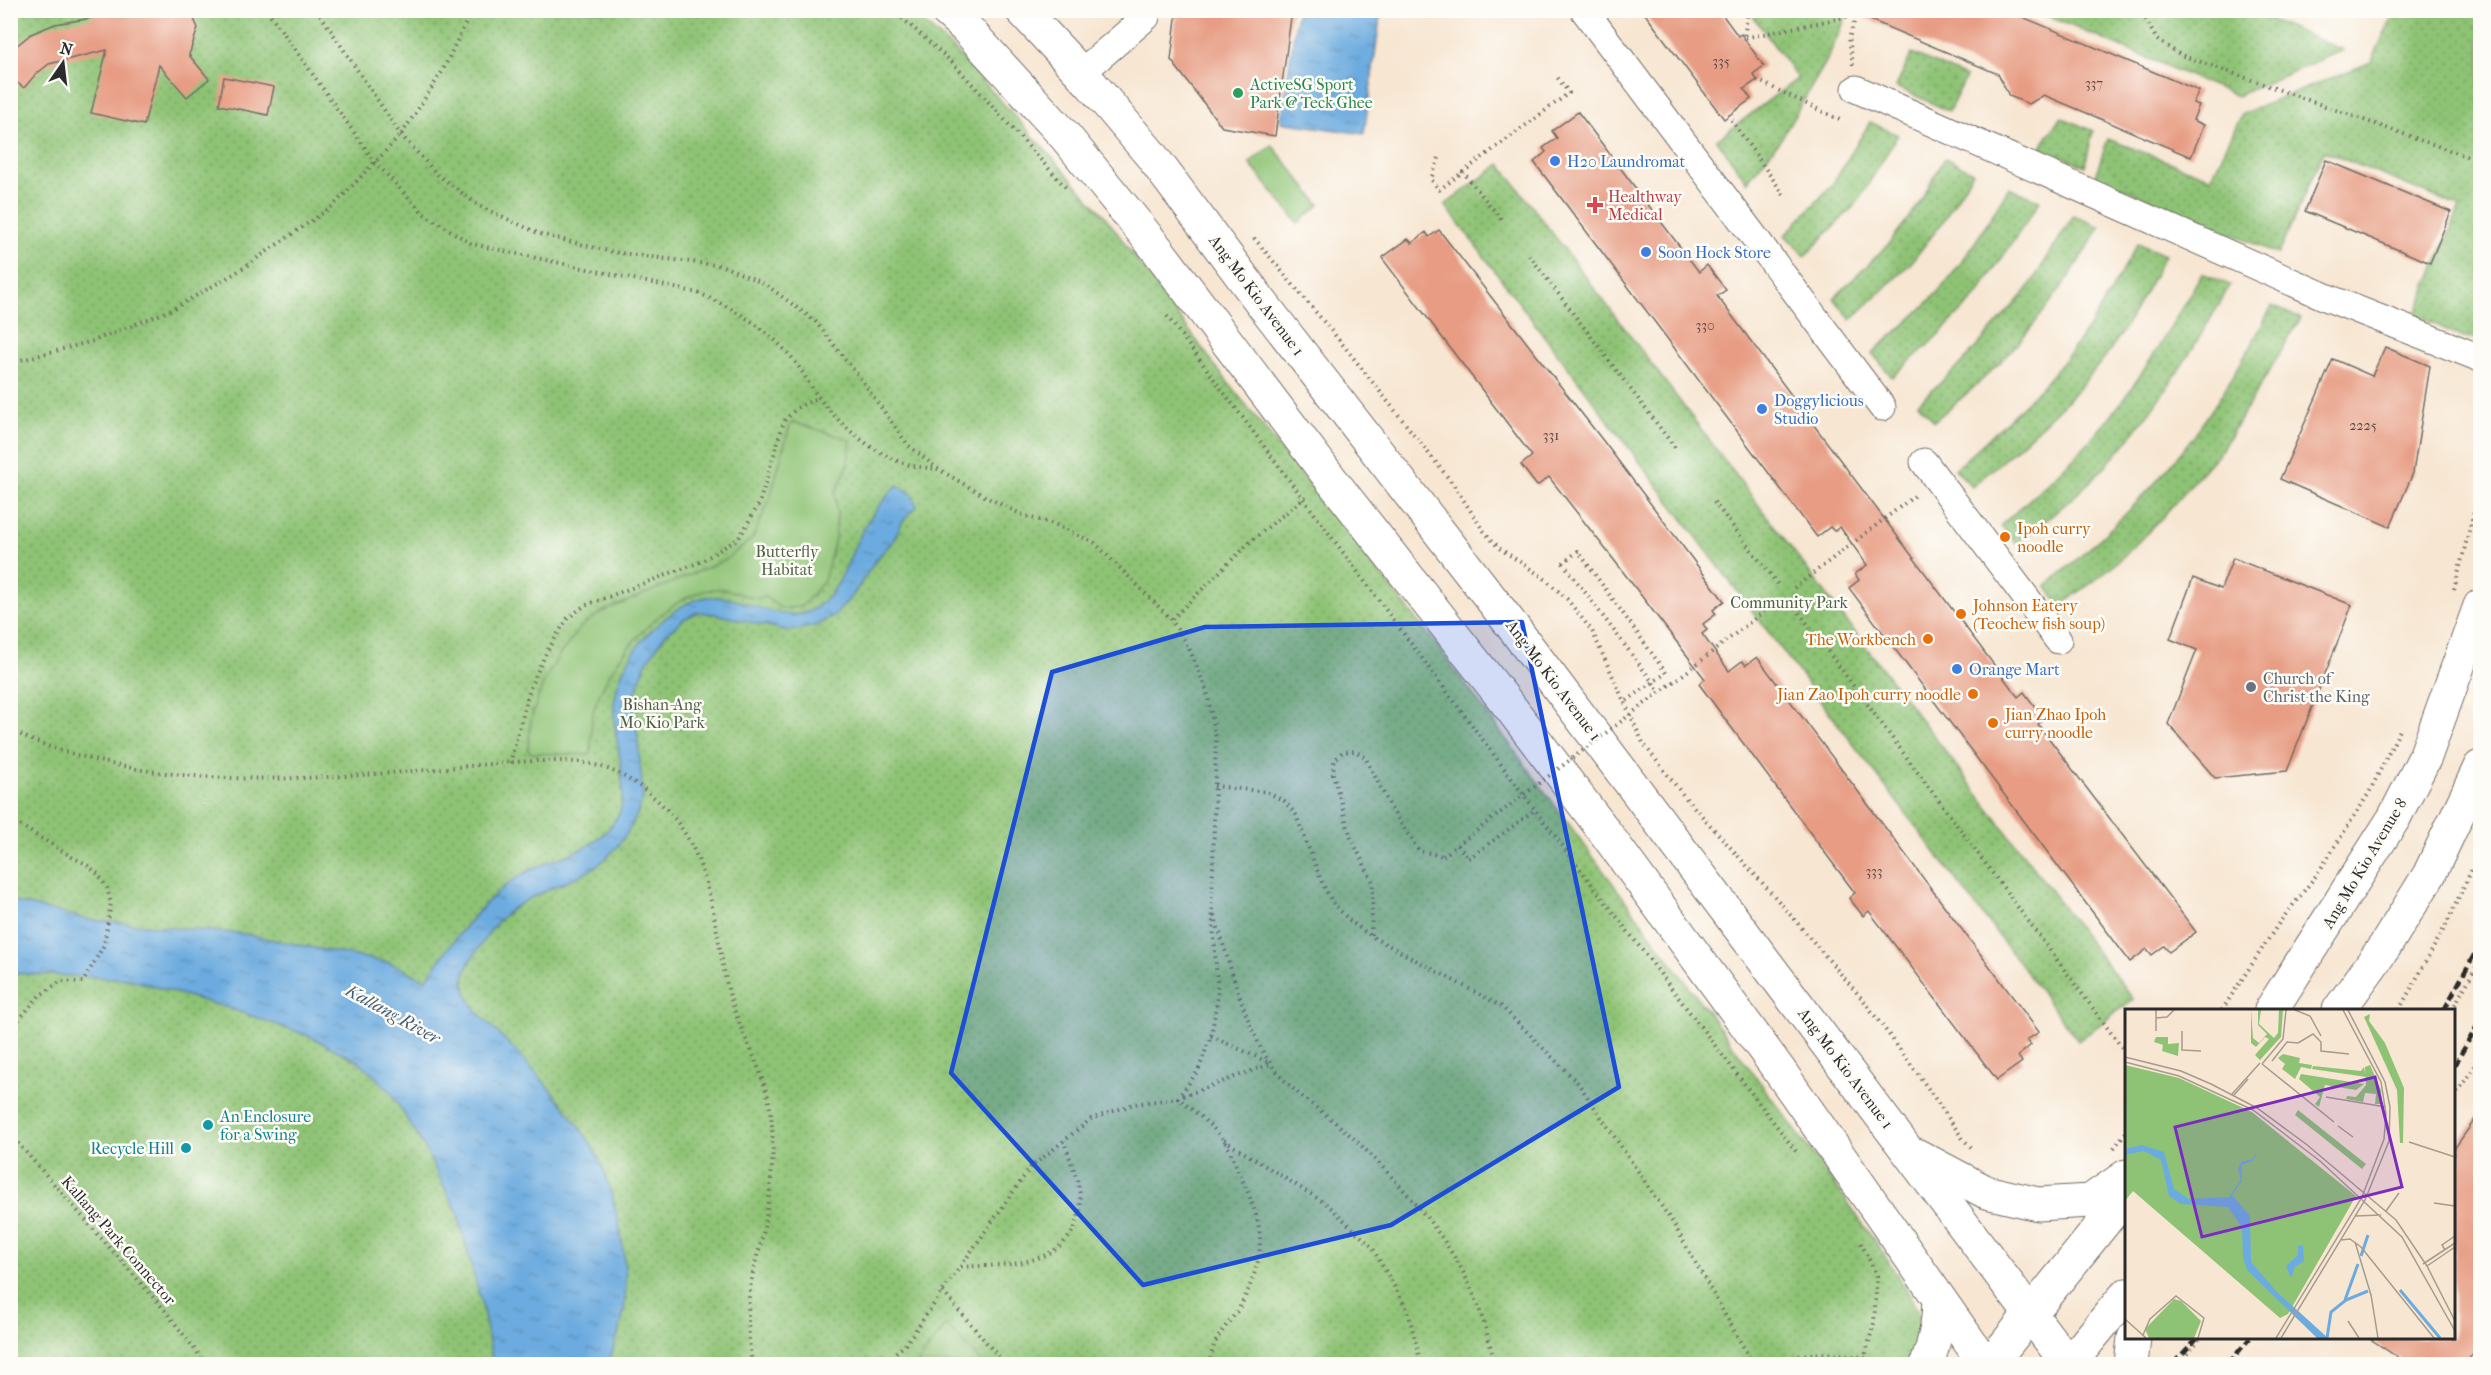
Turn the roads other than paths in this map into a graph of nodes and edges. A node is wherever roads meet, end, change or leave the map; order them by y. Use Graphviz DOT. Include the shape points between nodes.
graph roads {
  1 [pos="946,10"];
  2 [pos="1022,10"];
  3 [pos="1147,10"];
  4 [pos="1584,10"];
  5 [pos="1081,73"];
  6 [pos="1856,90"];
  7 [pos="2481,358"];
  8 [pos="1882,407"];
  9 [pos="1930,470"];
  10 [pos="2466,604"];
  11 [pos="2058,640"];
  12 [pos="2481,767"];
  13 [pos="2272,1009"];
  14 [pos="2340,1009"];
  15 [pos="1909,1151"];
  16 [pos="2125,1177"];
  17 [pos="2125,1197"];
  18 [pos="2125,1297"];
  19 [pos="1939,1299"];
  20 [pos="2030,1314"];
  21 [pos="2134,1339"];
  22 [pos="1927,1365"];
  23 [pos="1988,1365"];
  24 [pos="2068,1365"];
  25 [pos="2131,1365"];
  1 -- 19 [label="main road" via="1065,136 1157,249 1602,828 1779,1070"];
  2 -- 5 [label="main road, Ang Mo Kio Avenue 1"];
  3 -- 5 [label="lane" via="1146,17"];
  4 -- 8 [label="lane"];
  5 -- 15 [label="main road, Ang Mo Kio Avenue 1" via="1151,155 1476,577"];
  6 -- 7 [label="lane" via="2328,298"];
  9 -- 11 [label="lane"];
  10 -- 13 [label="main road, Ang Mo Kio Avenue 8" via="2425,756 2394,818"];
  12 -- 14 [label="main road" via="2429,874"];
  15 -- 16 [label="main road" via="1986,1192 2038,1204 2090,1201"];
  15 -- 20 [label="main road, Ang Mo Kio Avenue 1"];
  17 -- 20 [label="main road"];
  18 -- 24 [label="main road"];
  19 -- 22 [label="main road" via="1935,1344"];
  19 -- 23 [label="main road"];
  20 -- 23 [label="main road"];
  20 -- 24 [label="main road, Ang Mo Kio Avenue 1"];
  21 -- 25 [label="main road"];
}
